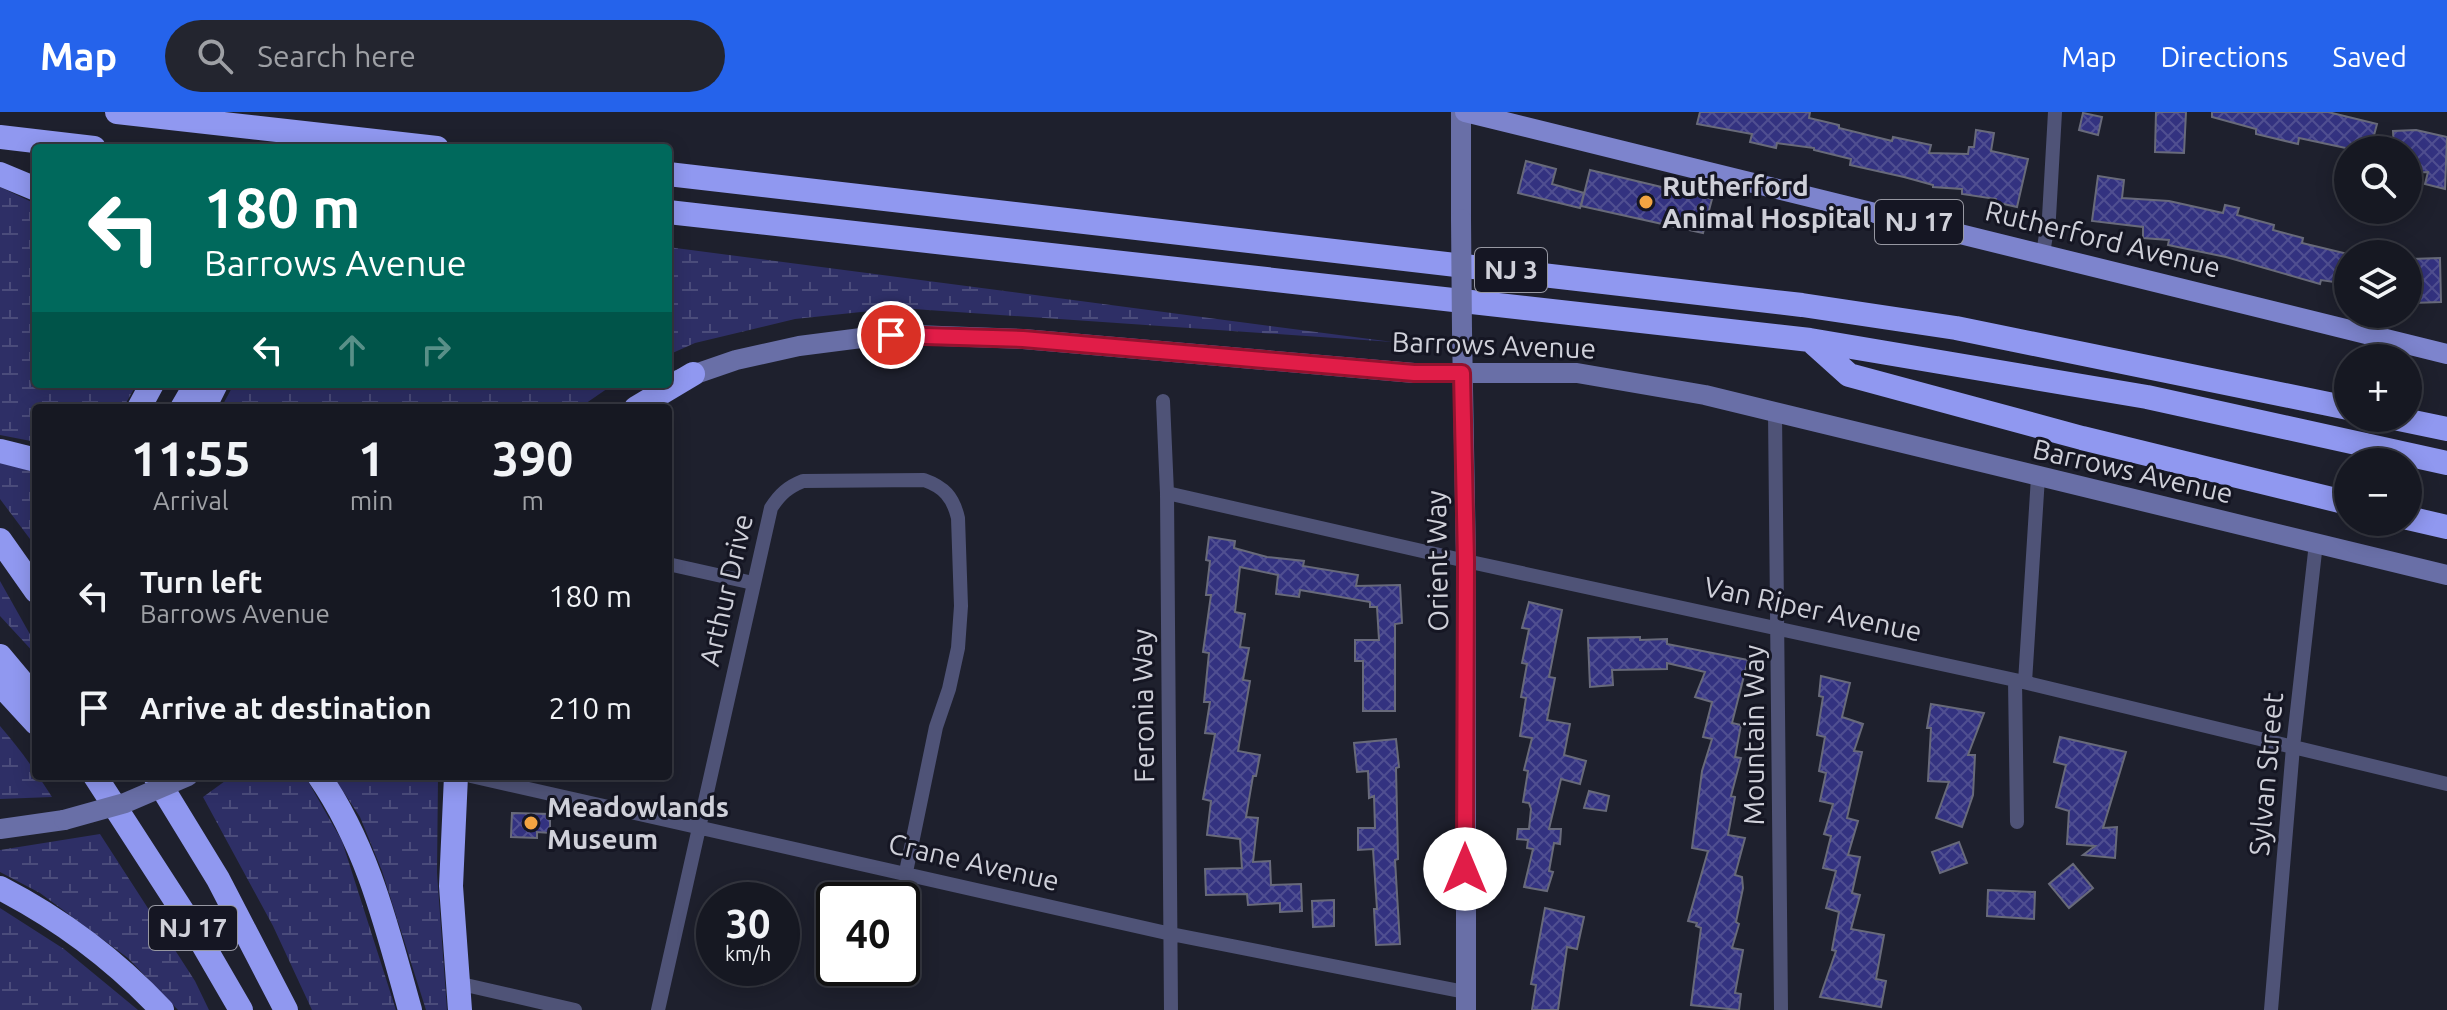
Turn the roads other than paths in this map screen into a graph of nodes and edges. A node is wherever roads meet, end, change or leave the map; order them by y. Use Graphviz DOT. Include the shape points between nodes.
graph roads {
  1 [pos="117,112"];
  2 [pos="1463,112"];
  3 [pos="2055,112"];
  4 [pos="0,137"];
  5 [pos="60,144"];
  6 [pos="401,144"];
  7 [pos="0,174"];
  8 [pos="672,174"];
  9 [pos="32,187"];
  10 [pos="672,214"];
  11 [pos="2043,253"];
  12 [pos="1810,340"];
  13 [pos="2447,354"];
  14 [pos="1462,373"];
  15 [pos="693,374"];
  16 [pos="672,382"];
  17 [pos="672,387"];
  18 [pos="660,388"];
  19 [pos="670,388"];
  20 [pos="1163,401"];
  21 [pos="630,404"];
  22 [pos="643,404"];
  23 [pos="2334,405"];
  24 [pos="1775,412"];
  25 [pos="2422,424"];
  26 [pos="2447,429"];
  27 [pos="0,451"];
  28 [pos="32,459"];
  29 [pos="2447,463"];
  30 [pos="2038,477"];
  31 [pos="1167,493"];
  32 [pos="2334,500"];
  33 [pos="2422,521"];
  34 [pos="2447,527"];
  35 [pos="0,540"];
  36 [pos="2316,543"];
  37 [pos="1466,561"];
  38 [pos="672,565"];
  39 [pos="2447,575"];
  40 [pos="753,583"];
  41 [pos="32,585"];
  42 [pos="1779,628"];
  43 [pos="0,656"];
  44 [pos="2020,681"];
  45 [pos="0,684"];
  46 [pos="32,694"];
  47 [pos="32,719"];
  48 [pos="2293,747"];
  49 [pos="85,780"];
  50 [pos="98,780"];
  51 [pos="157,780"];
  52 [pos="169,780"];
  53 [pos="179,780"];
  54 [pos="322,780"];
  55 [pos="456,780"];
  56 [pos="488,780"];
  57 [pos="2447,784"];
  58 [pos="2017,822"];
  59 [pos="698,828"];
  60 [pos="0,829"];
  61 [pos="141,847"];
  62 [pos="906,872"];
  63 [pos="218,879"];
  64 [pos="0,888"];
  65 [pos="1171,934"];
  66 [pos="457,983"];
  67 [pos="1466,1001"];
  68 [pos="162,1010"];
  69 [pos="241,1010"];
  70 [pos="286,1010"];
  71 [pos="410,1010"];
  72 [pos="460,1010"];
  73 [pos="575,1010"];
  74 [pos="658,1010"];
  75 [pos="1171,1010"];
  76 [pos="1781,1010"];
  77 [pos="2271,1010"];
  1 -- 6 [label="highway"];
  2 -- 11 [label="main road, Rutherford Avenue / NJ 17"];
  2 -- 14 [label="street, Orient Way, bridge"];
  3 -- 11 [label="street"];
  4 -- 5 [label="highway"];
  7 -- 9 [label="highway"];
  8 -- 23 [label="highway, NJ 3" via="1802,305 1956,328"];
  10 -- 12 [label="highway, NJ 3"];
  11 -- 13 [label="main road, Rutherford Avenue / NJ 17"];
  12 -- 29 [label="highway, NJ 3" via="2147,397"];
  12 -- 32 [label="highway" via="1849,375"];
  14 -- 15 [label="street, Barrows Avenue" via="925,335 822,342"];
  14 -- 24 [label="street, Barrows Avenue" via="1577,373"];
  14 -- 37 [label="street, Orient Way"];
  15 -- 16 [label="street, Barrows Avenue"];
  15 -- 17 [label="highway"];
  18 -- 21 [label="street, Barrows Avenue"];
  19 -- 22 [label="highway"];
  20 -- 31 [label="street, Feronia Way"];
  24 -- 30 [label="street, Barrows Avenue"];
  24 -- 42 [label="street, Mountain Way"];
  25 -- 26 [label="highway"];
  27 -- 28 [label="highway"];
  30 -- 36 [label="street, Barrows Avenue"];
  30 -- 44 [label="street"];
  31 -- 37 [label="street, Van Riper Avenue"];
  31 -- 65 [label="street, Feronia Way"];
  33 -- 34 [label="highway"];
  35 -- 41 [label="highway"];
  36 -- 39 [label="street, Barrows Avenue"];
  36 -- 48 [label="street, Sylvan Street"];
  37 -- 42 [label="street, Van Riper Avenue"];
  37 -- 67 [label="street, Orient Way"];
  38 -- 40 [label="street"];
  40 -- 59 [label="street, Arthur Drive"];
  40 -- 62 [label="street, Arthur Drive" via="771,508 790,486 803,481 924,480 937,484 955,504 958,648"];
  42 -- 44 [label="street, Van Riper Avenue"];
  42 -- 76 [label="street, Mountain Way"];
  43 -- 46 [label="highway"];
  44 -- 48 [label="street, Van Riper Avenue"];
  44 -- 58 [label="street"];
  45 -- 47 [label="highway"];
  48 -- 57 [label="street, Van Riper Avenue"];
  48 -- 77 [label="street, Sylvan Street"];
  49 -- 61 [label="highway"];
  50 -- 61 [label="highway, NJ 17"];
  51 -- 63 [label="highway, NJ 17"];
  52 -- 63 [label="highway"];
  53 -- 60 [label="street, bridge" via="140,798 64,820"];
  54 -- 71 [label="highway" via="366,861"];
  55 -- 66 [label="highway" via="451,886"];
  56 -- 59 [label="street, Crane Avenue"];
  59 -- 62 [label="street, Crane Avenue"];
  59 -- 74 [label="street, Arthur Drive"];
  61 -- 69 [label="highway, NJ 17"];
  62 -- 65 [label="street, Crane Avenue"];
  63 -- 70 [label="highway, NJ 17"];
  64 -- 68 [label="highway" via="90,945"];
  65 -- 67 [label="street, Crane Avenue"];
  65 -- 75 [label="street, Feronia Way"];
  66 -- 72 [label="highway"];
  66 -- 73 [label="street"];
}
